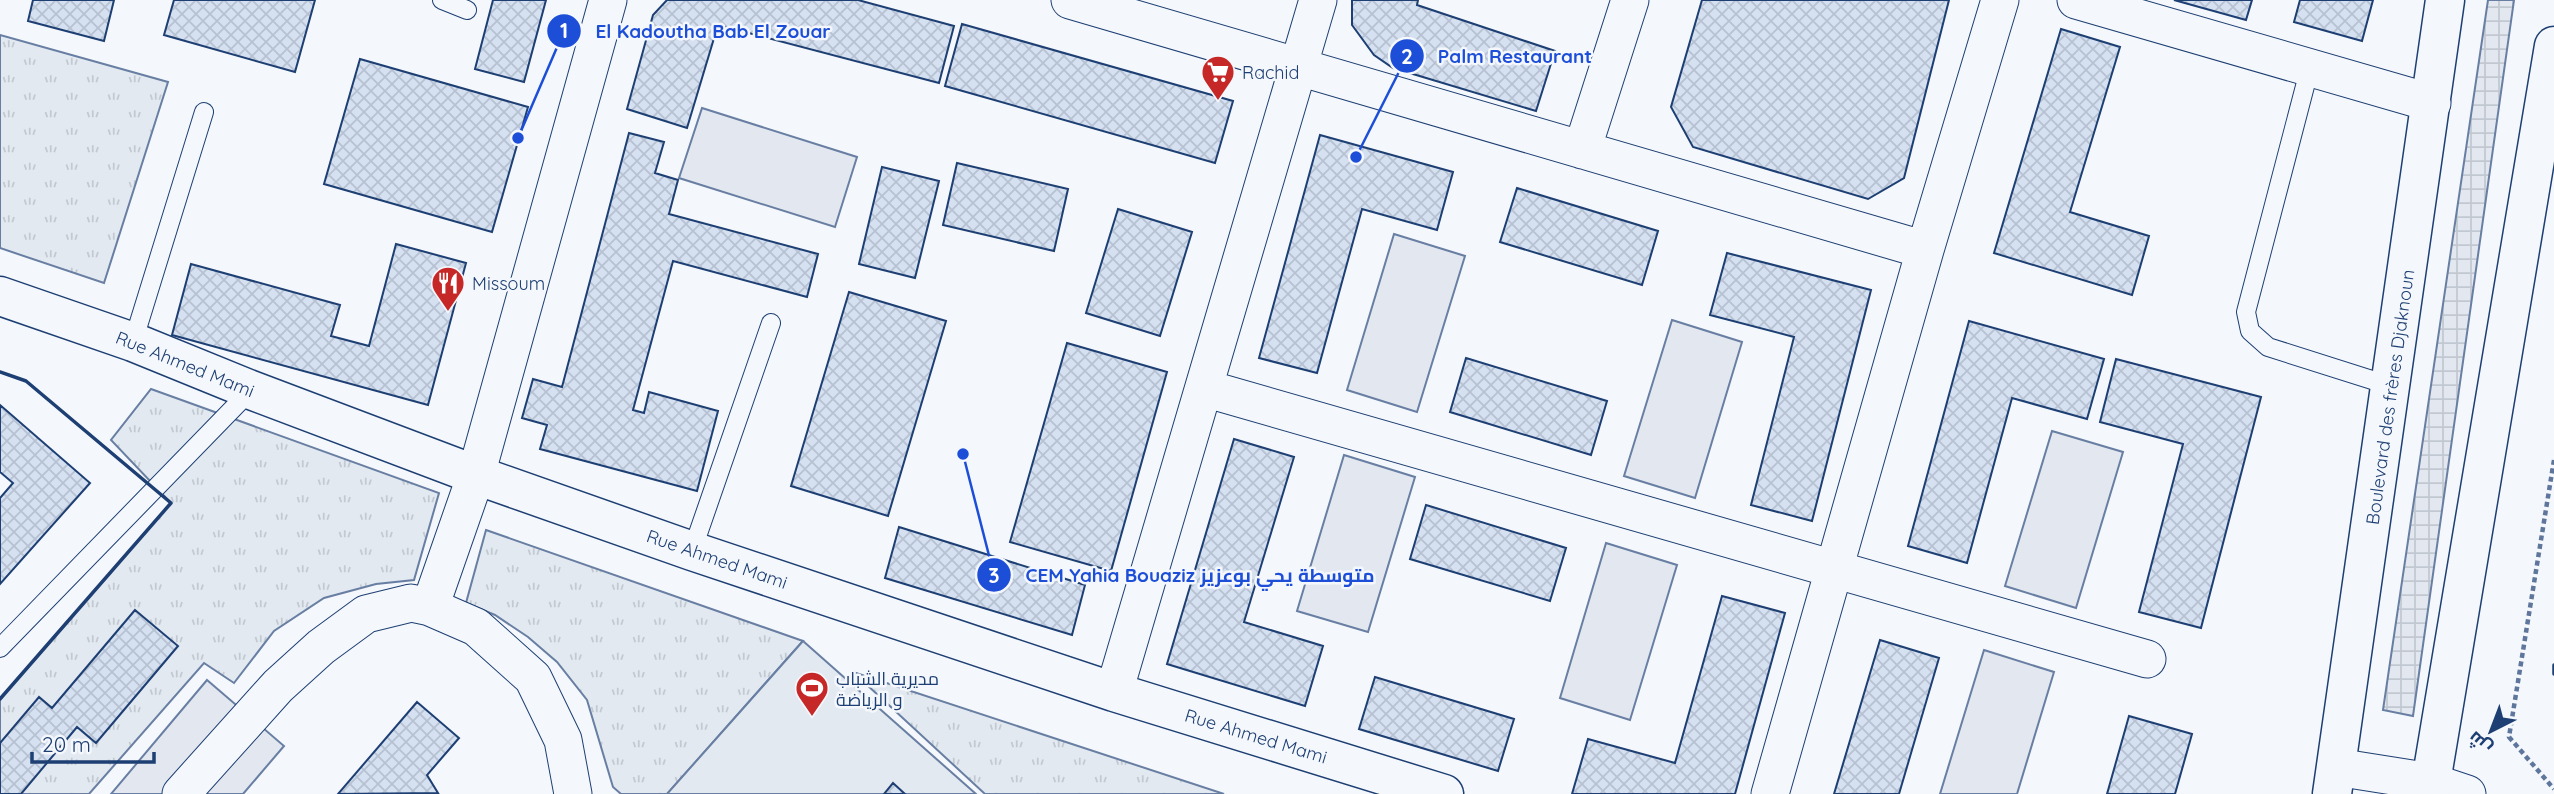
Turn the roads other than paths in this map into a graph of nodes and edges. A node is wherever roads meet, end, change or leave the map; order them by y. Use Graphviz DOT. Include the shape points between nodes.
graph roads {
  1 [pos="442,0"];
  2 [pos="608,0"];
  3 [pos="1070,0"];
  4 [pos="1318,0"];
  5 [pos="1630,0"];
  6 [pos="2000,0"];
  7 [pos="2077,0"];
  8 [pos="2445,0"];
  9 [pos="467,10"];
  10 [pos="2554,46"];
  11 [pos="1299,67"];
  12 [pos="2311,67"];
  13 [pos="2432,103"];
  14 [pos="204,112"];
  15 [pos="1582,150"];
  16 [pos="1925,250"];
  17 [pos="0,296"];
  18 [pos="771,323"];
  19 [pos="133,342"];
  20 [pos="2392,386"];
  21 [pos="1203,388"];
  22 [pos="251,390"];
  23 [pos="476,475"];
  24 [pos="692,551"];
  25 [pos="1834,569"];
  26 [pos="430,607"];
  27 [pos="0,648"];
  28 [pos="2147,659"];
  29 [pos="1114,692"];
  30 [pos="2334,780"];
  31 [pos="1403,788"];
  32 [pos="2430,788"];
  33 [pos="181,794"];
  34 [pos="573,794"];
  35 [pos="1444,794"];
  36 [pos="1770,794"];
  37 [pos="2467,794"];
  1 -- 9 [label="lane"];
  2 -- 23 [label="street"];
  3 -- 11 [label="street"];
  4 -- 11 [label="street"];
  5 -- 15 [label="street"];
  6 -- 16 [label="street"];
  7 -- 12 [label="street"];
  8 -- 13 [label="street, Boulevard des frères Djaknoun"];
  10 -- 32 [label="street"];
  11 -- 15 [label="street"];
  11 -- 21 [label="street"];
  12 -- 13 [label="street"];
  12 -- 20 [label="lane" via="2246,312 2250,331 2268,347"];
  13 -- 20 [label="street, Boulevard des frères Djaknoun"];
  14 -- 19 [label="lane"];
  15 -- 16 [label="street"];
  16 -- 25 [label="street"];
  17 -- 19 [label="street, Rue Ahmed Mami"];
  18 -- 24 [label="lane"];
  19 -- 22 [label="street, Rue Ahmed Mami"];
  20 -- 30 [label="street, Boulevard des frères Djaknoun"];
  21 -- 25 [label="street"];
  21 -- 29 [label="street"];
  22 -- 23 [label="street, Rue Ahmed Mami"];
  22 -- 27 [label="lane"];
  23 -- 24 [label="street, Rue Ahmed Mami"];
  23 -- 26 [label="street"];
  24 -- 29 [label="street, Rue Ahmed Mami"];
  25 -- 28 [label="street"];
  25 -- 36 [label="street"];
  26 -- 33 [label="street" via="411,603 366,614 321,647 278,686"];
  26 -- 34 [label="street" via="477,627 533,678 563,740"];
  29 -- 31 [label="street, Rue Ahmed Mami"];
  30 -- 32 [label="street"];
  31 -- 35 [label="street, Rue Ahmed Mami"];
  32 -- 37 [label="street"];
}
